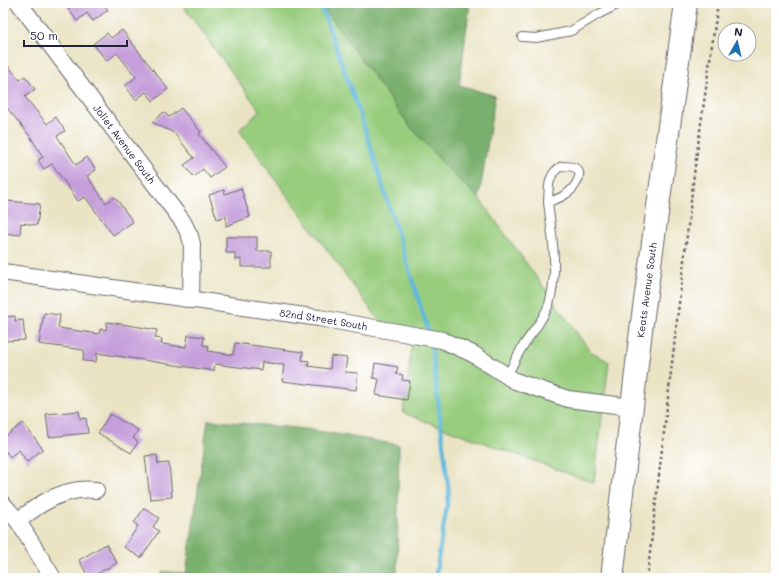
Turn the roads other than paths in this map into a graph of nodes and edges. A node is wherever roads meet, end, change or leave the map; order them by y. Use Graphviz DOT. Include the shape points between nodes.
graph roads {
  1 [pos="19,3"];
  2 [pos="621,3"];
  3 [pos="686,3"];
  4 [pos="522,37"];
  5 [pos="548,202"];
  6 [pos="3,272"];
  7 [pos="191,300"];
  8 [pos="507,376"];
  9 [pos="632,407"];
  10 [pos="96,490"];
  11 [pos="3,504"];
  12 [pos="18,521"];
  13 [pos="53,578"];
  14 [pos="612,578"];
  1 -- 7 [label="street, Joliet Avenue South" via="184,222 192,244"];
  2 -- 4 [label="lane" via="571,31 536,38"];
  3 -- 9 [label="main road, Keats Avenue South"];
  5 -- 5 [label="lane" via="550,177 555,170 562,166 578,170 576,185 567,194"];
  5 -- 8 [label="lane" via="554,260 549,305"];
  6 -- 7 [label="street, 82nd Street South"];
  7 -- 8 [label="street, 82nd Street South" via="319,318 442,340 473,354"];
  8 -- 9 [label="street, 82nd Street South" via="568,399"];
  9 -- 14 [label="main road, Keats Avenue South"];
  10 -- 12 [label="street" via="85,489 52,497"];
  11 -- 12 [label="street"];
  12 -- 13 [label="street"];
}
